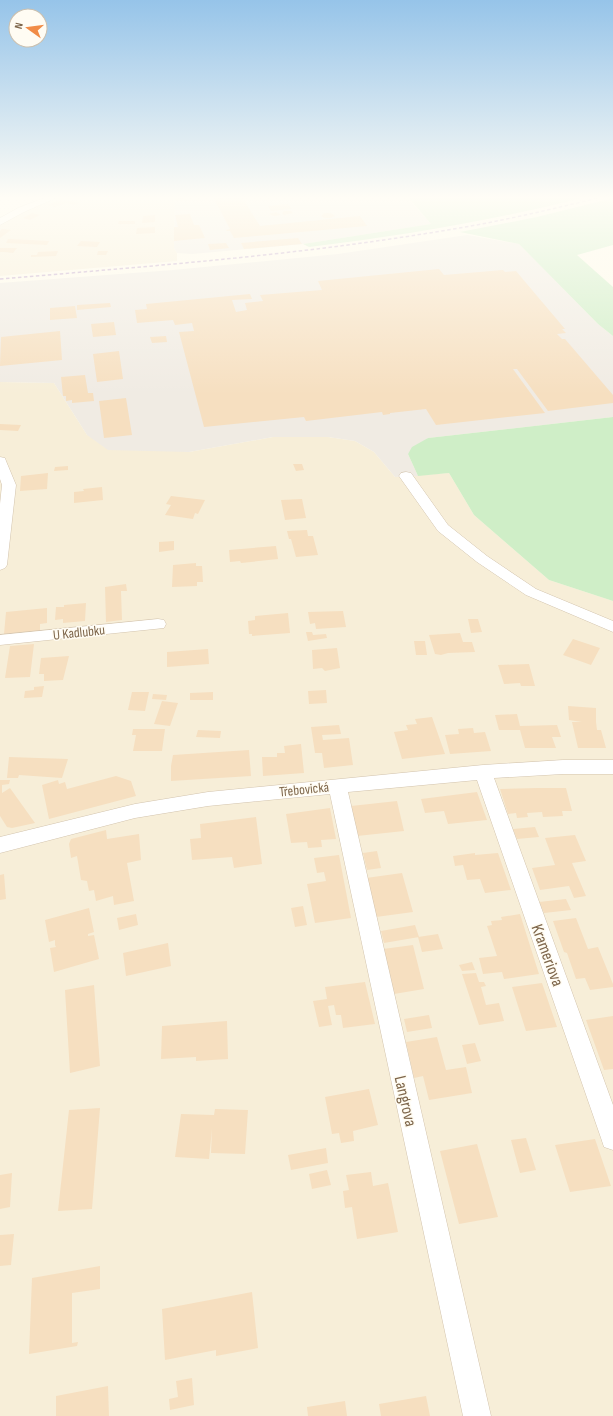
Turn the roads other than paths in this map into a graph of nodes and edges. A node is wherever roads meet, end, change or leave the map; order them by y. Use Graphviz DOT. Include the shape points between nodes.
graph roads {
  1 [pos="0,461"];
  2 [pos="406,476"];
  3 [pos="0,564"];
  4 [pos="158,624"];
  5 [pos="613,627"];
  6 [pos="0,640"];
  7 [pos="613,767"];
  8 [pos="483,772"];
  9 [pos="337,786"];
  10 [pos="0,845"];
  11 [pos="613,1138"];
  12 [pos="477,1416"];
  1 -- 3 [label="street" via="9,485"];
  2 -- 5 [label="street" via="444,528 482,559 531,592"];
  4 -- 6 [label="street, U Kadlubku"];
  7 -- 8 [label="street, Třebovická"];
  8 -- 9 [label="street, Třebovická"];
  8 -- 11 [label="street, Krameriova"];
  9 -- 10 [label="street, Třebovická" via="208,799 149,808"];
  9 -- 12 [label="street, Langrova"];
}
